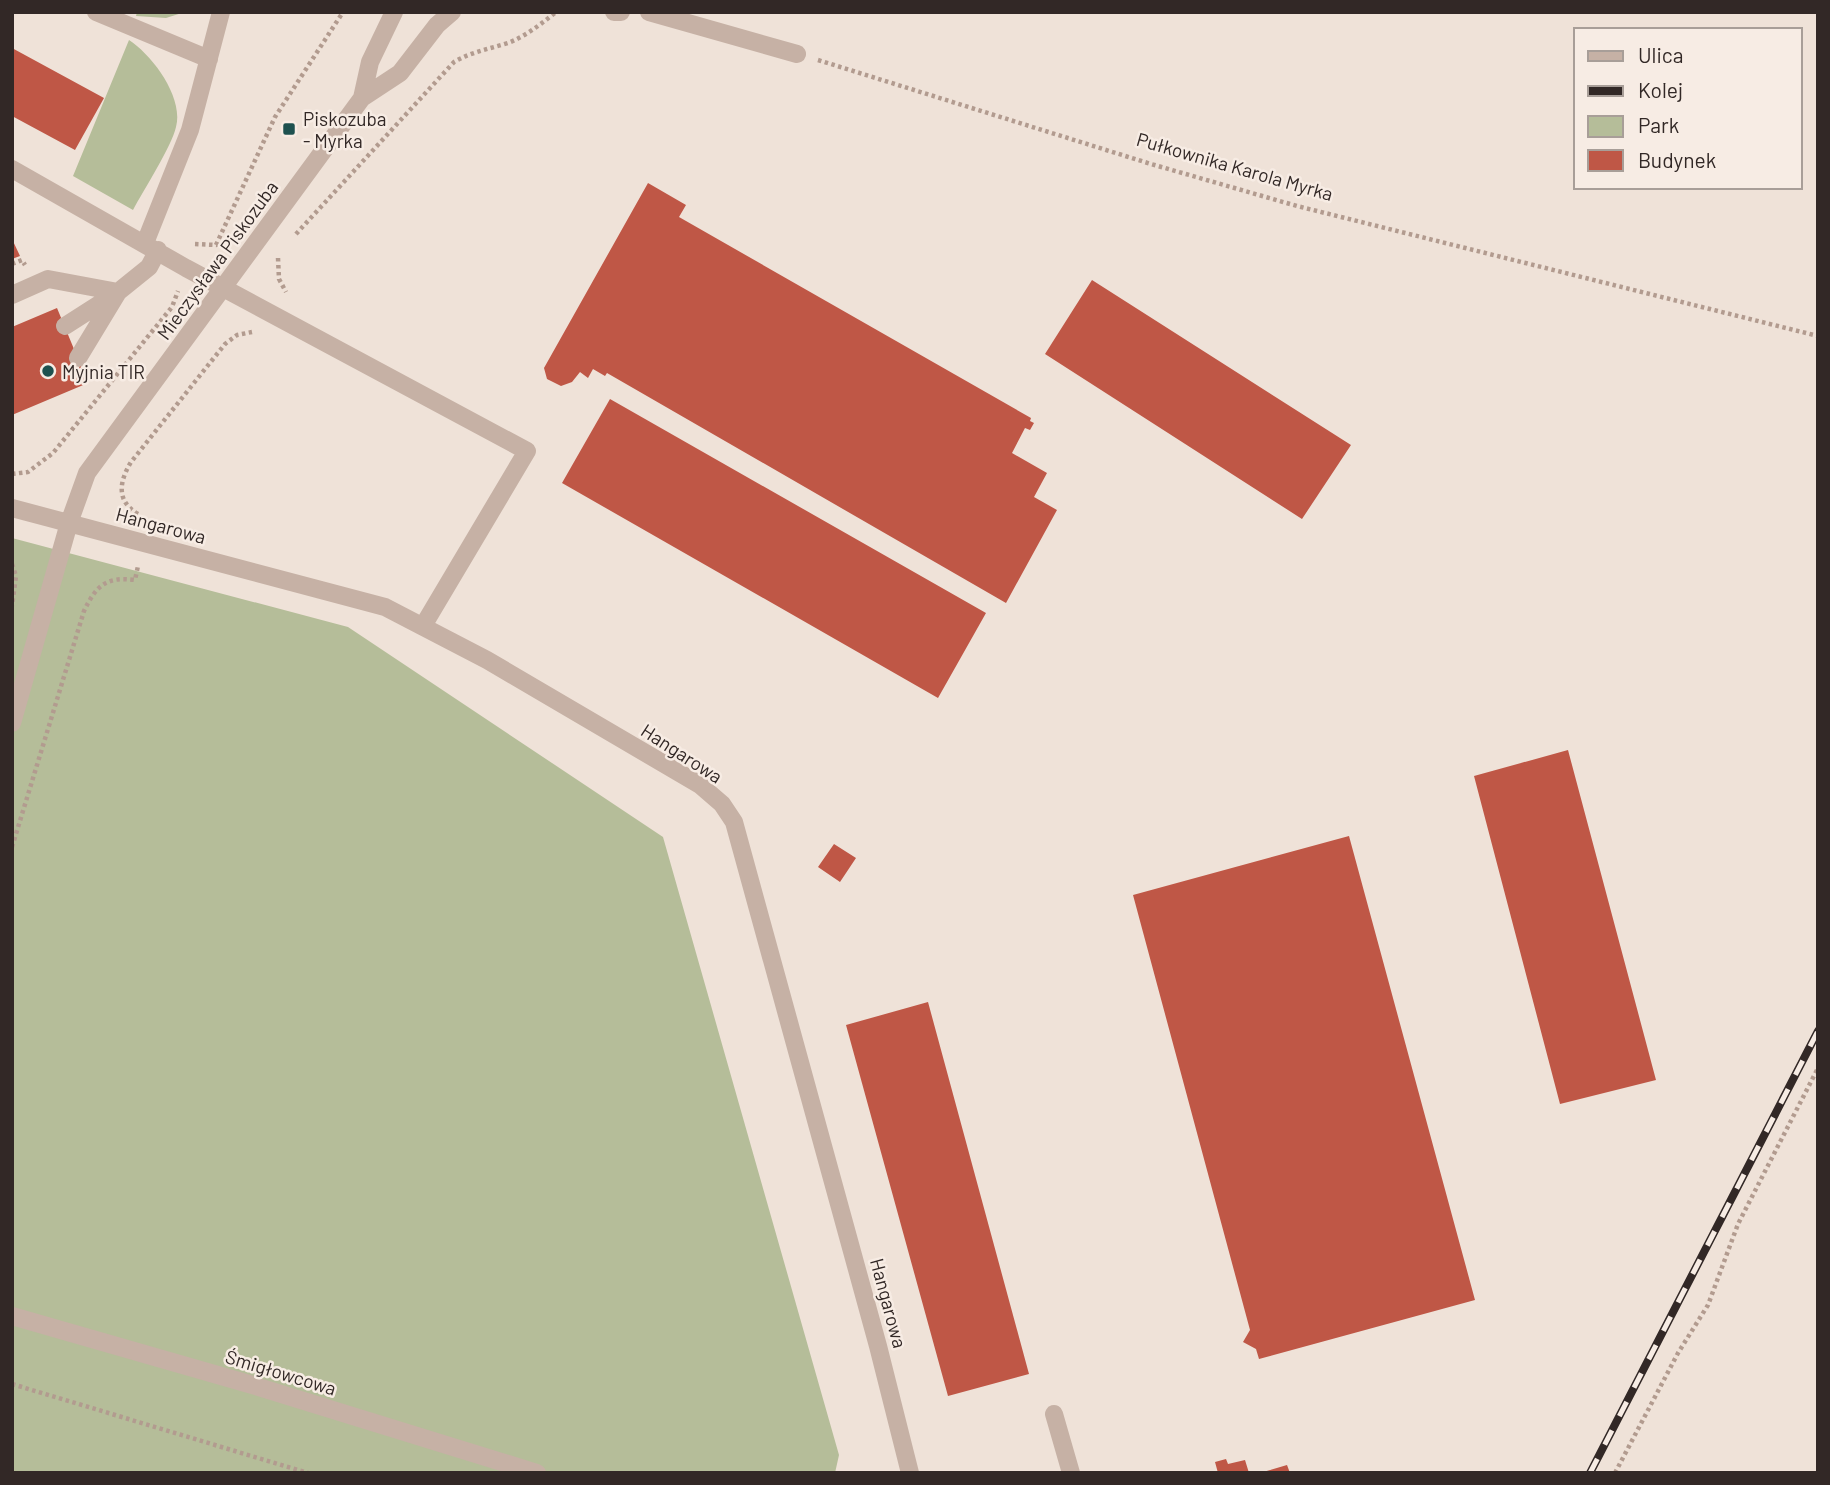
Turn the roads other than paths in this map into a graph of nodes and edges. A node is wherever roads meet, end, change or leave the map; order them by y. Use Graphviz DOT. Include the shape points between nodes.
graph roads {
  1 [pos="96,12"];
  2 [pos="221,12"];
  3 [pos="394,12"];
  4 [pos="452,12"];
  5 [pos="614,12"];
  6 [pos="621,12"];
  7 [pos="649,12"];
  8 [pos="797,54"];
  9 [pos="209,59"];
  10 [pos="362,98"];
  11 [pos="12,169"];
  12 [pos="151,246"];
  13 [pos="224,288"];
  14 [pos="118,292"];
  15 [pos="12,295"];
  16 [pos="65,326"];
  17 [pos="78,358"];
  18 [pos="12,508"];
  19 [pos="69,523"];
  20 [pos="423,626"];
  21 [pos="12,723"];
  22 [pos="12,1317"];
  23 [pos="1054,1414"];
  24 [pos="537,1473"];
  25 [pos="910,1473"];
  26 [pos="1071,1473"];
  1 -- 9 [label="street"];
  2 -- 9 [label="street"];
  3 -- 10 [label="street, Mieczysława Piskozuba" via="370,62"];
  4 -- 10 [label="street, Mieczysława Piskozuba" via="400,73"];
  5 -- 6 [label="street"];
  7 -- 8 [label="street"];
  9 -- 12 [label="street"];
  10 -- 13 [label="street, Mieczysława Piskozuba"];
  11 -- 12 [label="street"];
  12 -- 13 [label="street"];
  12 -- 14 [label="street" via="149,267"];
  13 -- 19 [label="street, Mieczysława Piskozuba" via="101,450 87,473"];
  13 -- 20 [label="street" via="527,450"];
  14 -- 15 [label="street" via="48,279"];
  14 -- 16 [label="street"];
  14 -- 17 [label="street"];
  18 -- 19 [label="street, Hangarowa"];
  19 -- 20 [label="street, Hangarowa" via="385,607"];
  19 -- 21 [label="street, Mieczysława Piskozuba"];
  20 -- 25 [label="street, Hangarowa" via="700,785 734,822"];
  22 -- 24 [label="street, Śmigłowcowa" via="250,1384"];
  23 -- 26 [label="street"];
}
